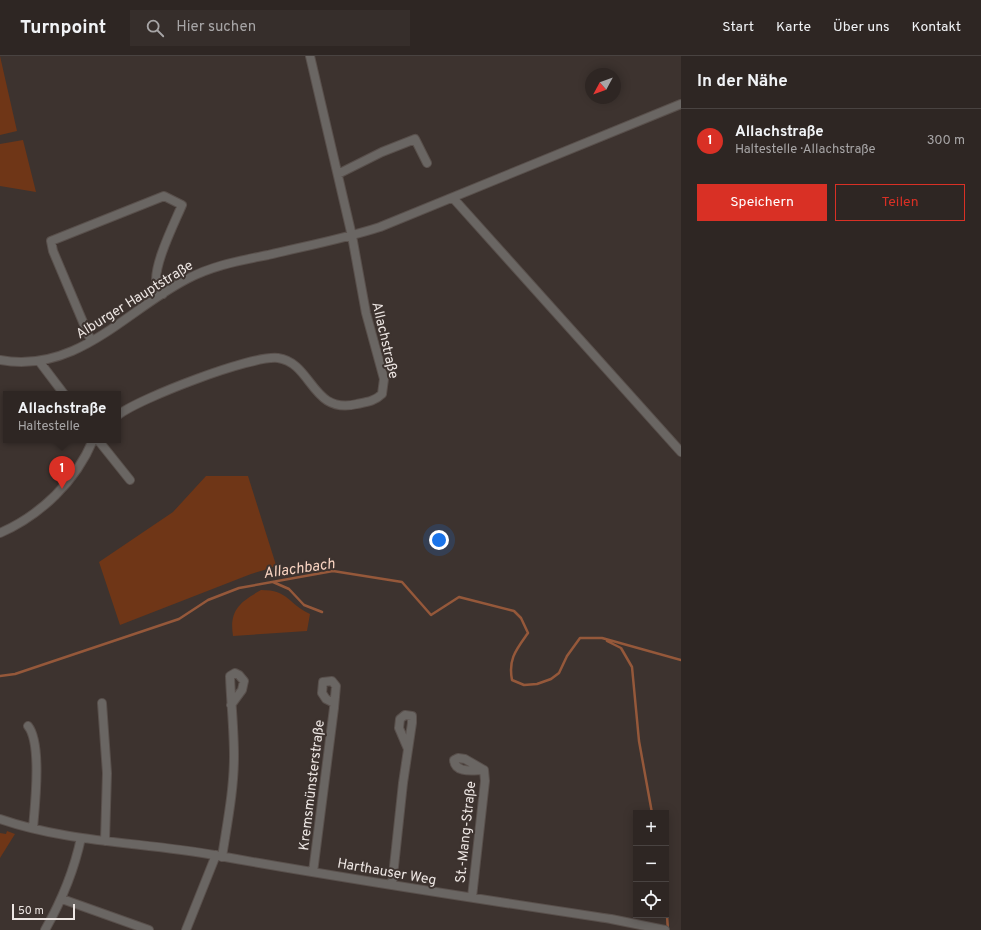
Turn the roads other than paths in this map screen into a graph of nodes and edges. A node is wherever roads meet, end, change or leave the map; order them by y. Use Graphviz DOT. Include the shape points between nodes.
graph roads {
  1 [pos="310,56"];
  2 [pos="681,104"];
  3 [pos="427,162"];
  4 [pos="338,174"];
  5 [pos="453,198"];
  6 [pos="352,236"];
  7 [pos="162,294"];
  8 [pos="91,341"];
  9 [pos="0,360"];
  10 [pos="39,361"];
  11 [pos="62,391"];
  12 [pos="121,414"];
  13 [pos="91,443"];
  14 [pos="100,443"];
  15 [pos="681,452"];
  16 [pos="130,480"];
  17 [pos="0,533"];
  18 [pos="102,703"];
  19 [pos="334,703"];
  20 [pos="231,705"];
  21 [pos="28,726"];
  22 [pos="408,748"];
  23 [pos="484,770"];
  24 [pos="0,819"];
  25 [pos="33,828"];
  26 [pos="80,838"];
  27 [pos="105,841"];
  28 [pos="219,856"];
  29 [pos="313,872"];
  30 [pos="392,885"];
  31 [pos="472,897"];
  32 [pos="62,899"];
  33 [pos="45,930"];
  34 [pos="149,930"];
  35 [pos="186,930"];
  36 [pos="664,930"];
  1 -- 4 [label="street"];
  2 -- 5 [label="street, Alburger Hauptstraße"];
  3 -- 4 [label="street" via="415,140 382,152"];
  4 -- 6 [label="street"];
  5 -- 6 [label="street, Alburger Hauptstraße"];
  5 -- 15 [label="street"];
  6 -- 7 [label="street, Alburger Hauptstraße" via="214,266"];
  6 -- 12 [label="street, Allachstraße" via="366,313 384,379 382,394 378,398 352,406 335,406 319,394 289,362 279,358 262,358 178,386"];
  7 -- 8 [label="street, Alburger Hauptstraße"];
  7 -- 8 [label="street" via="157,285 158,269 182,205 164,196 51,241"];
  8 -- 10 [label="street, Alburger Hauptstraße" via="64,356"];
  9 -- 10 [label="street, Alburger Hauptstraße" via="16,363"];
  10 -- 11 [label="street"];
  13 -- 17 [label="street" via="66,485 44,505"];
  14 -- 16 [label="street"];
  18 -- 27 [label="street" via="107,773"];
  19 -- 29 [label="street, Kremsmünsterstraße"];
  20 -- 28 [label="street" via="234,756 230,799"];
  21 -- 25 [label="street" via="36,747"];
  22 -- 30 [label="street"];
  23 -- 31 [label="street, St.-Mang-Straße" via="485,781"];
  24 -- 25 [label="street, Harthauser Weg"];
  25 -- 26 [label="street, Harthauser Weg"];
  26 -- 27 [label="street, Harthauser Weg"];
  26 -- 32 [label="street"];
  27 -- 28 [label="street, Harthauser Weg"];
  28 -- 29 [label="street, Harthauser Weg"];
  28 -- 35 [label="street"];
  29 -- 30 [label="street, Harthauser Weg"];
  30 -- 31 [label="street, Harthauser Weg"];
  31 -- 36 [label="street, Harthauser Weg"];
  32 -- 33 [label="street"];
  32 -- 34 [label="street"];
}
